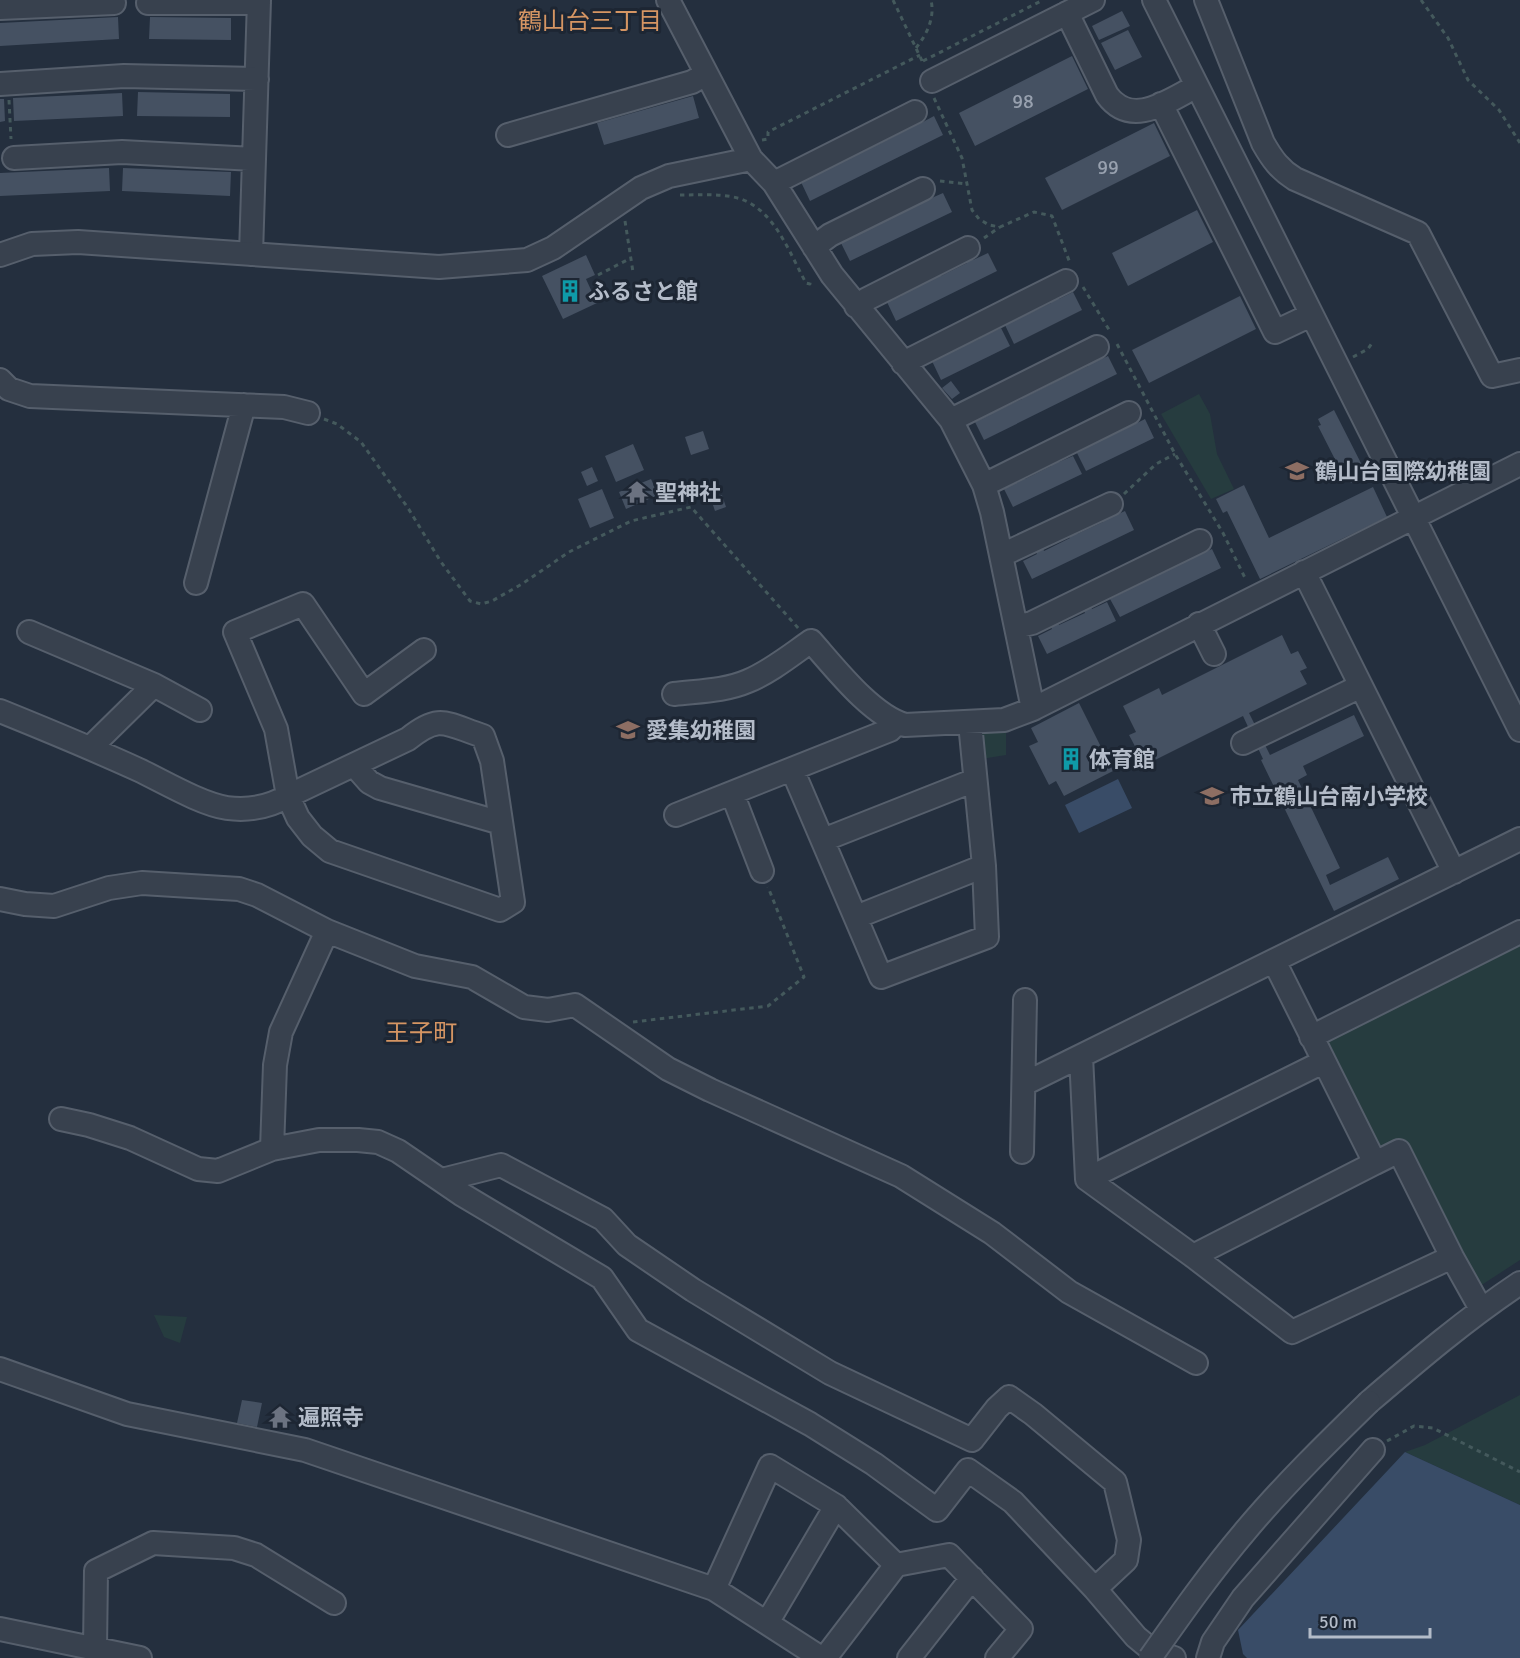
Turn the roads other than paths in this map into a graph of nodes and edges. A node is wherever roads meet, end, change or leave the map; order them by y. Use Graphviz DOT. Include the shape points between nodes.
graph roads {
  1 [pos="668,0"];
  2 [pos="1093,0"];
  3 [pos="1154,0"];
  4 [pos="1206,0"];
  5 [pos="259,1"];
  6 [pos="114,3"];
  7 [pos="148,3"];
  8 [pos="0,8"];
  9 [pos="1067,13"];
  10 [pos="927,71"];
  11 [pos="706,74"];
  12 [pos="257,79"];
  13 [pos="4,84"];
  14 [pos="1197,86"];
  15 [pos="1161,104"];
  16 [pos="915,112"];
  17 [pos="508,135"];
  18 [pos="753,151"];
  19 [pos="14,158"];
  20 [pos="254,159"];
  21 [pos="774,183"];
  22 [pos="923,189"];
  23 [pos="814,247"];
  24 [pos="968,248"];
  25 [pos="250,254"];
  26 [pos="0,255"];
  27 [pos="1066,281"];
  28 [pos="856,306"];
  29 [pos="1311,315"];
  30 [pos="1097,347"];
  31 [pos="903,363"];
  32 [pos="1520,370"];
  33 [pos="0,380"];
  34 [pos="244,405"];
  35 [pos="308,413"];
  36 [pos="1129,413"];
  37 [pos="951,420"];
  38 [pos="1520,464"];
  39 [pos="984,485"];
  40 [pos="1111,504"];
  41 [pos="1413,518"];
  42 [pos="1200,541"];
  43 [pos="1002,555"];
  44 [pos="1304,572"];
  45 [pos="196,583"];
  46 [pos="1199,624"];
  47 [pos="1016,627"];
  48 [pos="28,632"];
  49 [pos="424,650"];
  50 [pos="1214,654"];
  51 [pos="154,684"];
  52 [pos="1361,686"];
  53 [pos="674,694"];
  54 [pos="1033,709"];
  55 [pos="200,710"];
  56 [pos="0,711"];
  57 [pos="897,723"];
  58 [pos="970,723"];
  59 [pos="1520,730"];
  60 [pos="1243,743"];
  61 [pos="90,748"];
  62 [pos="354,765"];
  63 [pos="792,769"];
  64 [pos="975,780"];
  65 [pos="732,793"];
  66 [pos="288,796"];
  67 [pos="676,815"];
  68 [pos="501,823"];
  69 [pos="1520,839"];
  70 [pos="823,840"];
  71 [pos="984,866"];
  72 [pos="762,871"];
  73 [pos="1454,872"];
  74 [pos="0,899"];
  75 [pos="856,917"];
  76 [pos="327,931"];
  77 [pos="1520,932"];
  78 [pos="1274,961"];
  79 [pos="1025,1000"];
  80 [pos="1311,1037"];
  81 [pos="1082,1056"];
  82 [pos="1323,1062"];
  83 [pos="1024,1084"];
  84 [pos="61,1119"];
  85 [pos="272,1149"];
  86 [pos="1022,1152"];
  87 [pos="1375,1163"];
  88 [pos="1087,1179"];
  89 [pos="442,1180"];
  90 [pos="1193,1256"];
  91 [pos="1452,1257"];
  92 [pos="1520,1283"];
  93 [pos="1481,1309"];
  94 [pos="1196,1363"];
  95 [pos="0,1369"];
  96 [pos="1373,1450"];
  97 [pos="836,1506"];
  98 [pos="896,1565"];
  99 [pos="972,1578"];
  100 [pos="714,1589"];
  101 [pos="1095,1589"];
  102 [pos="333,1603"];
  103 [pos="767,1623"];
  104 [pos="0,1629"];
  105 [pos="95,1649"];
  106 [pos="813,1655"];
  107 [pos="140,1658"];
  108 [pos="909,1658"];
  109 [pos="997,1658"];
  110 [pos="1150,1658"];
  111 [pos="1174,1658"];
  112 [pos="1208,1658"];
  1 -- 11 [label="street"];
  2 -- 9 [label="street"];
  3 -- 14 [label="street"];
  4 -- 32 [label="street" via="1272,160 1295,179 1418,233 1492,376"];
  5 -- 7 [label="street"];
  5 -- 12 [label="street"];
  6 -- 8 [label="street"];
  9 -- 10 [label="street"];
  9 -- 15 [label="street" via="1113,103 1121,109 1140,112"];
  11 -- 17 [label="street" via="692,82"];
  11 -- 18 [label="street"];
  12 -- 13 [label="street" via="124,76"];
  12 -- 20 [label="street"];
  14 -- 15 [label="street"];
  14 -- 29 [label="street"];
  15 -- 29 [label="street" via="1275,332"];
  16 -- 21 [label="street"];
  18 -- 21 [label="street"];
  18 -- 25 [label="street" via="641,188 554,248 527,260 439,267"];
  19 -- 20 [label="street" via="122,152"];
  20 -- 25 [label="street"];
  21 -- 23 [label="street"];
  22 -- 23 [label="street" via="830,235"];
  23 -- 28 [label="street"];
  24 -- 28 [label="street"];
  25 -- 26 [label="street" via="78,242 32,244"];
  27 -- 31 [label="street"];
  28 -- 31 [label="street"];
  29 -- 41 [label="street"];
  30 -- 37 [label="street"];
  31 -- 37 [label="street"];
  33 -- 34 [label="street" via="9,389 30,396"];
  34 -- 35 [label="street"];
  34 -- 45 [label="street"];
  36 -- 39 [label="street"];
  37 -- 39 [label="street"];
  38 -- 41 [label="street"];
  39 -- 43 [label="street"];
  40 -- 43 [label="street"];
  41 -- 44 [label="street"];
  41 -- 59 [label="street"];
  42 -- 47 [label="street" via="1032,624"];
  43 -- 47 [label="street"];
  44 -- 46 [label="street"];
  44 -- 52 [label="street"];
  46 -- 50 [label="street"];
  46 -- 54 [label="street"];
  47 -- 54 [label="street"];
  48 -- 51 [label="street"];
  49 -- 66 [label="street" via="364,694 303,604 235,632 276,729"];
  51 -- 55 [label="street"];
  51 -- 61 [label="street"];
  52 -- 60 [label="street"];
  52 -- 73 [label="street"];
  53 -- 57 [label="street" via="747,682 811,641 880,714"];
  54 -- 58 [label="street" via="1004,720"];
  56 -- 61 [label="street"];
  57 -- 58 [label="street"];
  57 -- 63 [label="street" via="891,730"];
  58 -- 64 [label="street"];
  61 -- 66 [label="street" via="226,808 258,808"];
  62 -- 66 [label="street"];
  62 -- 68 [label="street" via="380,789"];
  62 -- 68 [label="street" via="408,739 425,725 438,722 483,736 492,761"];
  63 -- 65 [label="street"];
  63 -- 70 [label="street"];
  64 -- 70 [label="street"];
  64 -- 71 [label="street"];
  65 -- 67 [label="street"];
  65 -- 72 [label="street"];
  66 -- 68 [label="street" via="298,818 330,851 500,910 513,902"];
  69 -- 73 [label="street"];
  70 -- 75 [label="street"];
  71 -- 75 [label="street"];
  71 -- 75 [label="street" via="987,937 881,977"];
  73 -- 78 [label="street"];
  74 -- 76 [label="street" via="54,906 109,888 142,883 239,889"];
  76 -- 85 [label="street" via="281,1032 275,1065"];
  76 -- 94 [label="street" via="415,966 472,977 524,1007 548,1010 575,1005 668,1069 901,1176 992,1233 1069,1292"];
  77 -- 80 [label="street"];
  78 -- 80 [label="street"];
  78 -- 81 [label="street"];
  79 -- 83 [label="street"];
  80 -- 82 [label="street"];
  81 -- 83 [label="street"];
  81 -- 88 [label="street"];
  82 -- 87 [label="street"];
  82 -- 88 [label="street"];
  83 -- 86 [label="street"];
  84 -- 85 [label="street" via="130,1138 198,1169 218,1171"];
  85 -- 89 [label="street" via="320,1140 378,1142"];
  87 -- 90 [label="street"];
  87 -- 91 [label="street" via="1398,1151"];
  88 -- 90 [label="street"];
  89 -- 101 [label="street" via="602,1278 638,1330 810,1424 937,1510 968,1470 1013,1502"];
  89 -- 101 [label="street" via="501,1165 603,1219 627,1245 684,1284 830,1373 972,1440 1010,1397 1115,1482 1129,1540 1126,1560"];
  90 -- 91 [label="street" via="1292,1332"];
  91 -- 93 [label="street"];
  92 -- 93 [label="street"];
  93 -- 110 [label="street, bridge" via="1369,1402 1306,1464 1247,1529"];
  95 -- 100 [label="street" via="127,1414 305,1450"];
  96 -- 112 [label="street" via="1243,1598 1213,1642"];
  97 -- 98 [label="street"];
  97 -- 100 [label="street" via="770,1466"];
  97 -- 103 [label="street"];
  98 -- 99 [label="street" via="949,1555"];
  98 -- 106 [label="street"];
  99 -- 108 [label="street"];
  99 -- 109 [label="street" via="1021,1629"];
  100 -- 103 [label="street"];
  101 -- 111 [label="street" via="1136,1637 1153,1651"];
  102 -- 105 [label="street" via="256,1555 234,1548 153,1543 96,1570"];
  103 -- 106 [label="street"];
  104 -- 105 [label="street"];
  105 -- 107 [label="street"];
}
